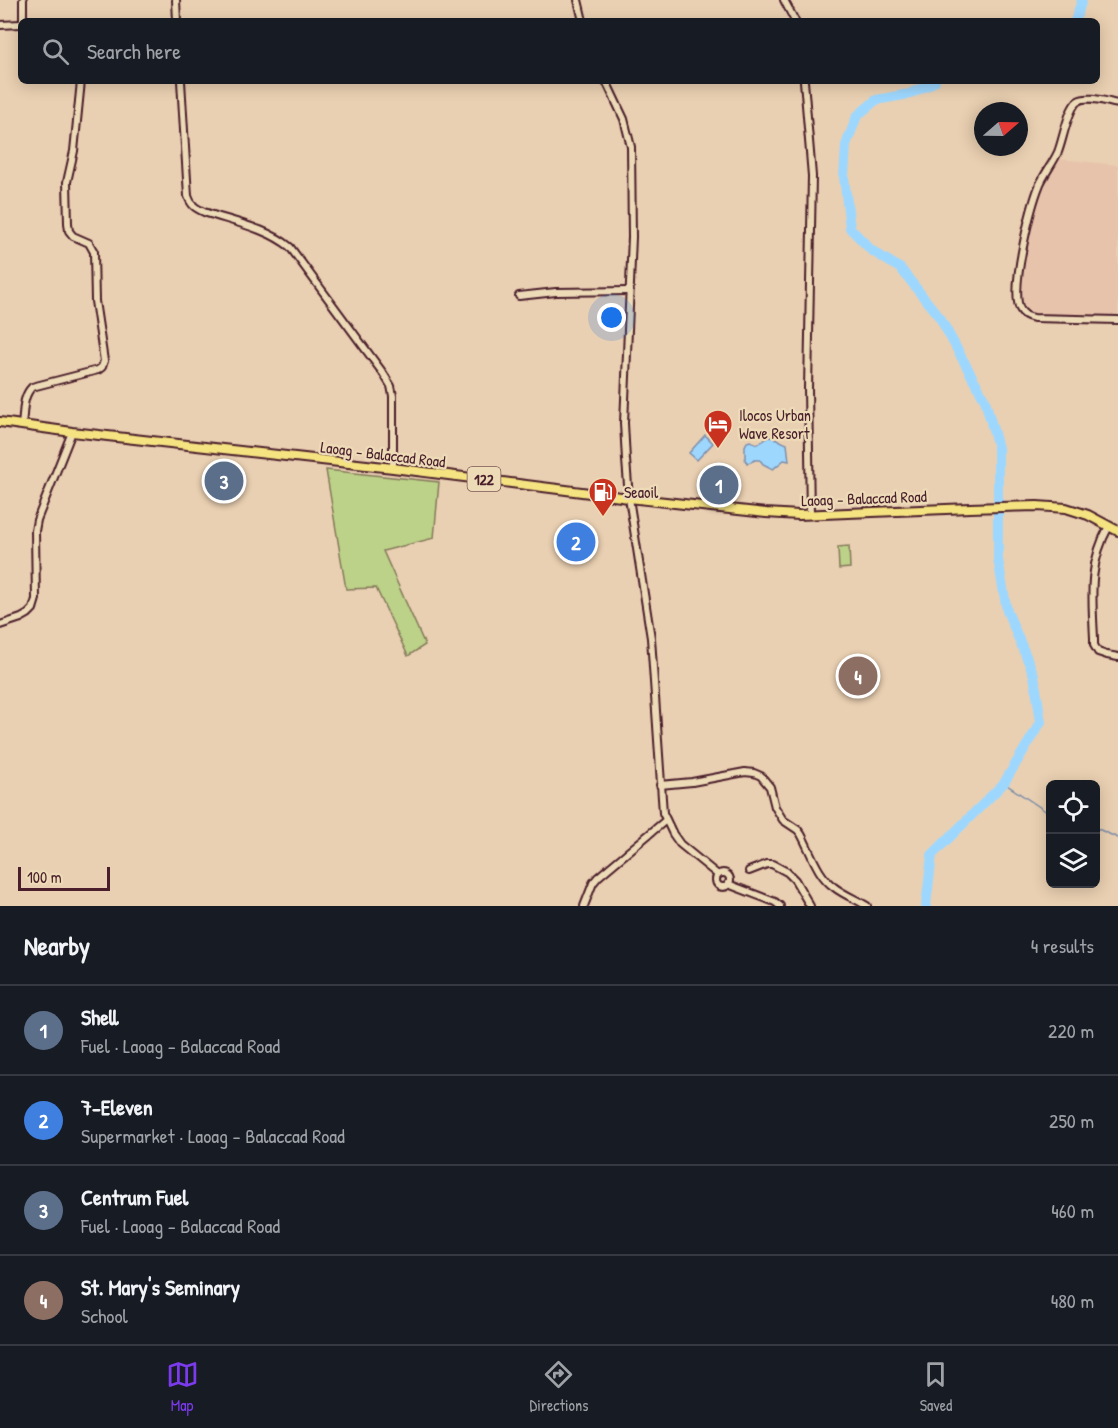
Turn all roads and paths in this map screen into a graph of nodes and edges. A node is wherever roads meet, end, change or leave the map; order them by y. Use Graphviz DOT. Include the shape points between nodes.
graph roads {
  1 [pos="23,0"];
  2 [pos="176,0"];
  3 [pos="578,0"];
  4 [pos="784,0"];
  5 [pos="22,18"];
  6 [pos="177,18"];
  7 [pos="582,18"];
  8 [pos="793,18"];
  9 [pos="18,23"];
  10 [pos="0,25"];
  11 [pos="81,84"];
  12 [pos="181,84"];
  13 [pos="607,84"];
  14 [pos="804,84"];
  15 [pos="1118,104"];
  16 [pos="629,291"];
  17 [pos="519,296"];
  18 [pos="1118,320"];
  19 [pos="0,422"];
  20 [pos="22,425"];
  21 [pos="72,432"];
  22 [pos="393,468"];
  23 [pos="629,498"];
  24 [pos="810,514"];
  25 [pos="1109,526"];
  26 [pos="1118,531"];
  27 [pos="0,625"];
  28 [pos="1118,657"];
  29 [pos="660,785"];
  30 [pos="666,820"];
  31 [pos="749,872"];
  32 [pos="584,906"];
  33 [pos="780,906"];
  34 [pos="810,906"];
  35 [pos="867,906"];
  1 -- 5 [label="street"];
  2 -- 6 [label="street"];
  3 -- 7 [label="street"];
  4 -- 8 [label="street"];
  9 -- 10 [label="street"];
  11 -- 20 [label="street" via="67,182 68,223 72,236 89,243 94,252 94,301 104,361 98,370 32,387 25,397"];
  12 -- 22 [label="street" via="190,203 204,213 269,234 290,248 391,386"];
  13 -- 16 [label="street" via="624,119 631,147"];
  14 -- 24 [label="street" via="812,176"];
  15 -- 18 [label="street" via="1081,99 1071,110 1058,152 1041,182 1026,231 1017,300 1027,317"];
  16 -- 17 [label="street"];
  16 -- 23 [label="street" via="624,423"];
  19 -- 20 [label="main road, Laoag - Balaccad Road / 122"];
  20 -- 21 [label="main road, Laoag - Balaccad Road / 122"];
  21 -- 22 [label="main road, Laoag - Balaccad Road / 122"];
  21 -- 27 [label="street" via="36,520 33,609"];
  22 -- 23 [label="main road, Laoag - Balaccad Road / 122"];
  23 -- 24 [label="main road, Laoag - Balaccad Road / 122"];
  23 -- 29 [label="street" via="651,638"];
  24 -- 25 [label="main road, Laoag - Balaccad Road / 122" via="1037,506 1076,510"];
  25 -- 26 [label="main road, Laoag - Balaccad Road / 122"];
  25 -- 28 [label="street" via="1101,541 1092,579 1094,645 1098,652"];
  29 -- 30 [label="street"];
  29 -- 35 [label="street" via="745,772 761,776 770,787 778,814 801,834 826,880"];
  30 -- 32 [label="street" via="604,871 593,883"];
  30 -- 33 [label="street" via="680,844 718,875 728,875 728,884"];
  31 -- 34 [label="street" via="767,864 787,872"];
}
